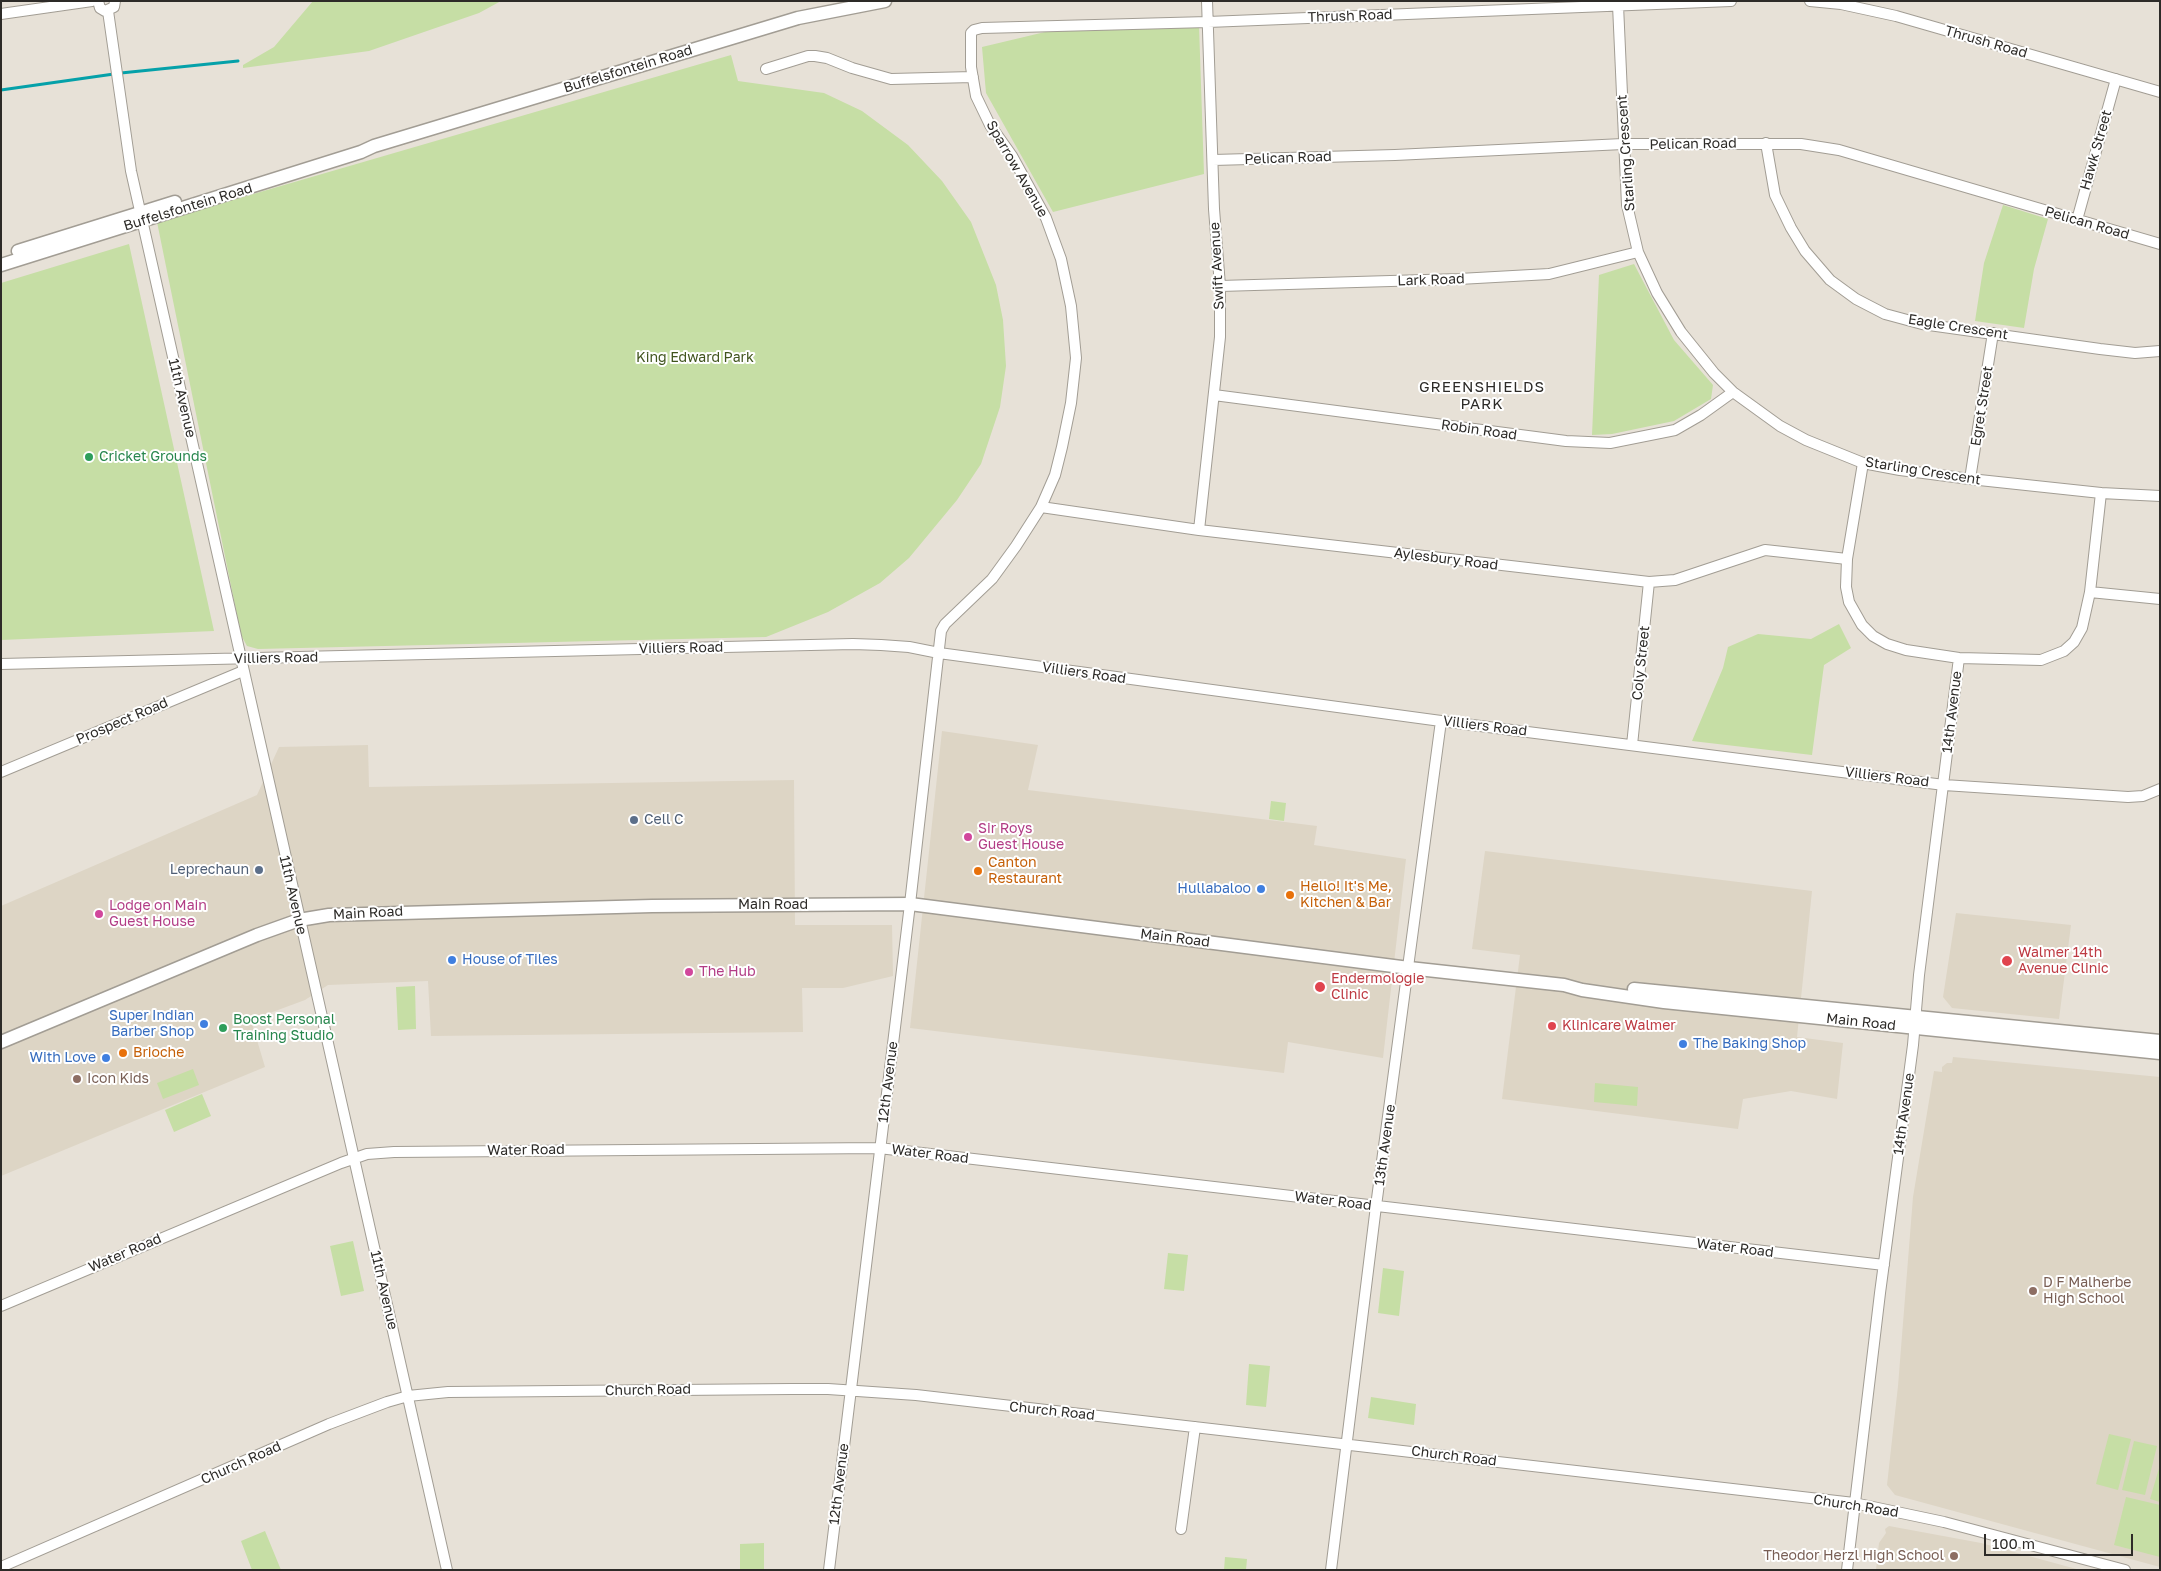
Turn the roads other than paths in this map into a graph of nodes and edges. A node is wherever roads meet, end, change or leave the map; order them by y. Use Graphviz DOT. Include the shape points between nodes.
graph roads {
  1 [pos="92,1"];
  2 [pos="98,1"];
  3 [pos="115,1"];
  4 [pos="885,1"];
  5 [pos="1207,1"];
  6 [pos="1731,1"];
  7 [pos="1810,1"];
  8 [pos="75,2"];
  9 [pos="1618,5"];
  10 [pos="108,11"];
  11 [pos="1,14"];
  12 [pos="1208,22"];
  13 [pos="970,33"];
  14 [pos="766,69"];
  15 [pos="973,77"];
  16 [pos="2116,79"];
  17 [pos="2160,92"];
  18 [pos="1766,143"];
  19 [pos="1623,144"];
  20 [pos="1213,160"];
  21 [pos="141,216"];
  22 [pos="2077,220"];
  23 [pos="2160,244"];
  24 [pos="1638,252"];
  25 [pos="1,257"];
  26 [pos="1,265"];
  27 [pos="1220,286"];
  28 [pos="1993,333"];
  29 [pos="2160,350"];
  30 [pos="1733,392"];
  31 [pos="1214,395"];
  32 [pos="1863,463"];
  33 [pos="1970,479"];
  34 [pos="2101,493"];
  35 [pos="2160,496"];
  36 [pos="1041,507"];
  37 [pos="1200,530"];
  38 [pos="1847,559"];
  39 [pos="1649,582"];
  40 [pos="2090,592"];
  41 [pos="2160,599"];
  42 [pos="939,653"];
  43 [pos="1959,658"];
  44 [pos="241,659"];
  45 [pos="1,664"];
  46 [pos="243,671"];
  47 [pos="1441,721"];
  48 [pos="1632,745"];
  49 [pos="1,772"];
  50 [pos="1944,784"];
  51 [pos="2160,789"];
  52 [pos="910,904"];
  53 [pos="299,920"];
  54 [pos="1409,968"];
  55 [pos="1915,1023"];
  56 [pos="2160,1041"];
  57 [pos="1,1042"];
  58 [pos="2160,1053"];
  59 [pos="879,1148"];
  60 [pos="355,1158"];
  61 [pos="1376,1206"];
  62 [pos="1884,1265"];
  63 [pos="1,1306"];
  64 [pos="850,1391"];
  65 [pos="408,1396"];
  66 [pos="1195,1427"];
  67 [pos="1347,1444"];
  68 [pos="1854,1503"];
  69 [pos="1180,1529"];
  70 [pos="1,1567"];
  71 [pos="447,1570"];
  72 [pos="829,1570"];
  73 [pos="1331,1570"];
  74 [pos="1847,1570"];
  75 [pos="2125,1570"];
  1 -- 8 [label="street"];
  2 -- 10 [label="street" via="100,8"];
  3 -- 10 [label="street" via="114,7"];
  4 -- 21 [label="main road, Buffelsfontein Road" via="798,18 374,146 355,147"];
  5 -- 12 [label="street, Swift Avenue"];
  6 -- 9 [label="street, Thrush Road"];
  7 -- 16 [label="street, Thrush Road" via="1880,11"];
  8 -- 11 [label="street"];
  9 -- 12 [label="street, Thrush Road"];
  9 -- 19 [label="street, Starling Crescent"];
  10 -- 21 [label="street, 11th Avenue" via="130,171"];
  12 -- 13 [label="street, Thrush Road" via="982,28"];
  12 -- 20 [label="street, Swift Avenue"];
  13 -- 15 [label="street, Sparrow Avenue"];
  14 -- 15 [label="street" via="815,56 891,79"];
  15 -- 36 [label="street, Sparrow Avenue" via="976,96 990,125 1012,156 1046,218 1061,259 1071,306 1076,358 1071,403 1055,475"];
  16 -- 17 [label="street, Thrush Road"];
  16 -- 22 [label="street, Hawk Street"];
  18 -- 19 [label="street, Pelican Road"];
  18 -- 22 [label="street, Pelican Road" via="1839,150"];
  18 -- 28 [label="street, Eagle Crescent" via="1775,195 1805,251 1830,280 1885,314 1922,324"];
  19 -- 20 [label="street, Pelican Road"];
  19 -- 24 [label="street, Starling Crescent" via="1627,204"];
  20 -- 27 [label="street, Swift Avenue"];
  21 -- 25 [label="main road, Buffelsfontein Road" via="62,236"];
  21 -- 26 [label="main road, Buffelsfontein Road"];
  21 -- 44 [label="street, 11th Avenue"];
  22 -- 23 [label="street, Pelican Road"];
  24 -- 27 [label="street, Lark Road" via="1549,274"];
  24 -- 30 [label="street, Starling Crescent" via="1681,332"];
  27 -- 31 [label="street, Swift Avenue" via="1220,337"];
  28 -- 29 [label="street, Eagle Crescent" via="2126,352"];
  28 -- 33 [label="street, Egret Street"];
  30 -- 31 [label="street, Robin Road" via="1676,430 1610,443 1566,442"];
  30 -- 32 [label="street, Starling Crescent" via="1780,426"];
  31 -- 37 [label="street, Swift Avenue"];
  32 -- 33 [label="street, Starling Crescent"];
  32 -- 38 [label="street"];
  33 -- 34 [label="street, Starling Crescent"];
  34 -- 35 [label="street, Starling Crescent"];
  34 -- 40 [label="street"];
  36 -- 37 [label="street, Aylesbury Road"];
  36 -- 42 [label="street, Sparrow Avenue" via="992,579 943,627"];
  37 -- 39 [label="street, Aylesbury Road"];
  38 -- 39 [label="street, Aylesbury Road" via="1765,550 1675,580"];
  38 -- 43 [label="street" via="1849,602 1873,636 1906,650"];
  39 -- 48 [label="street, Coly Street"];
  40 -- 41 [label="street"];
  40 -- 43 [label="street" via="2082,628 2064,651 2041,660"];
  42 -- 44 [label="street, Villiers Road" via="909,647 854,644"];
  42 -- 47 [label="street, Villiers Road"];
  42 -- 52 [label="street, 12th Avenue"];
  43 -- 50 [label="street, 14th Avenue"];
  44 -- 45 [label="street, Villiers Road"];
  44 -- 46 [label="street, 11th Avenue"];
  46 -- 49 [label="street, Prospect Road"];
  46 -- 53 [label="street, 11th Avenue"];
  47 -- 48 [label="street, Villiers Road"];
  47 -- 54 [label="street, 13th Avenue"];
  48 -- 50 [label="street, Villiers Road"];
  50 -- 51 [label="street, Villiers Road" via="2128,797 2143,796"];
  50 -- 55 [label="street, 14th Avenue"];
  52 -- 53 [label="main road, Main Road" via="406,911 329,914"];
  52 -- 54 [label="main road, Main Road"];
  52 -- 59 [label="street, 12th Avenue"];
  53 -- 57 [label="main road, Main Road"];
  53 -- 60 [label="street, 11th Avenue"];
  54 -- 55 [label="main road, Main Road" via="1564,985 1664,1002"];
  54 -- 61 [label="street, 13th Avenue"];
  55 -- 56 [label="main road, Main Road"];
  55 -- 58 [label="main road, Main Road"];
  55 -- 62 [label="street, 14th Avenue"];
  59 -- 60 [label="street, Water Road" via="394,1152"];
  59 -- 61 [label="street, Water Road"];
  59 -- 64 [label="street, 12th Avenue"];
  60 -- 63 [label="street, Water Road"];
  60 -- 65 [label="street, 11th Avenue"];
  61 -- 62 [label="street, Water Road"];
  61 -- 67 [label="street, 13th Avenue"];
  62 -- 68 [label="street, 14th Avenue"];
  64 -- 65 [label="street, Church Road" via="791,1388 448,1392"];
  64 -- 66 [label="street, Church Road" via="916,1395"];
  64 -- 72 [label="street, 12th Avenue"];
  65 -- 70 [label="street, Church Road" via="329,1424"];
  65 -- 71 [label="street, 11th Avenue"];
  66 -- 67 [label="street, Church Road"];
  66 -- 69 [label="street"];
  67 -- 68 [label="street, Church Road"];
  67 -- 73 [label="street, 13th Avenue"];
  68 -- 74 [label="street, 14th Avenue"];
  68 -- 75 [label="street, Church Road" via="1944,1522"];
}
